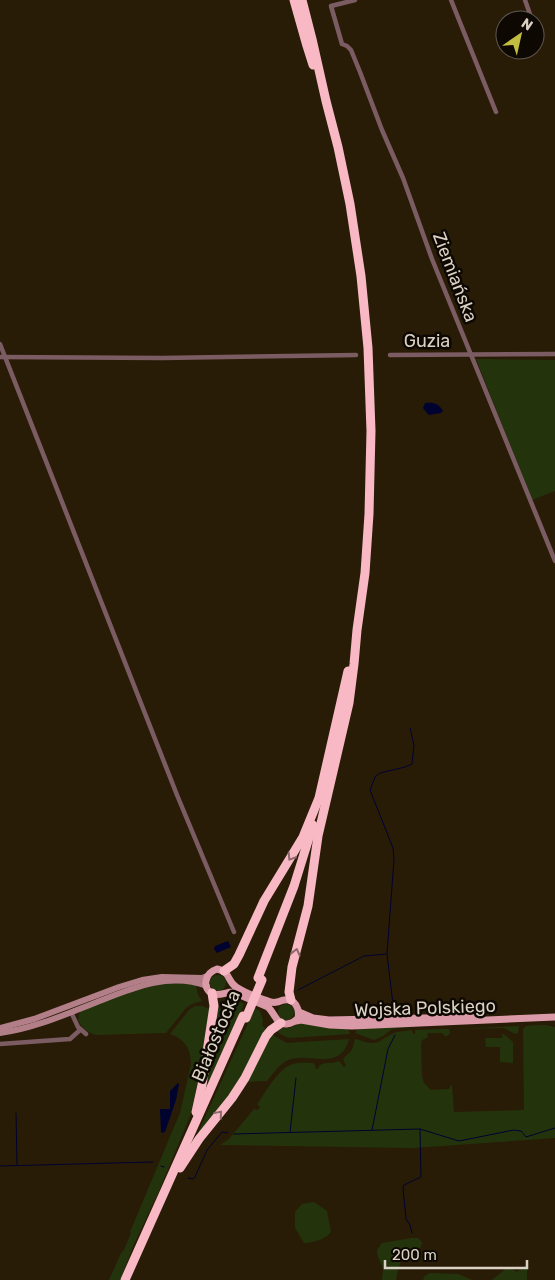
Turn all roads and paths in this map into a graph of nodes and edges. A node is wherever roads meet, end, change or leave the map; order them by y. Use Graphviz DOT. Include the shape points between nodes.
graph roads {
  1 [pos="294,0"];
  2 [pos="302,0"];
  3 [pos="354,0"];
  4 [pos="451,0"];
  5 [pos="326,101"];
  6 [pos="496,112"];
  7 [pos="0,344"];
  8 [pos="555,354"];
  9 [pos="356,355"];
  10 [pos="390,355"];
  11 [pos="471,355"];
  12 [pos="2,357"];
  13 [pos="555,561"];
  14 [pos="357,630"];
  15 [pos="319,798"];
  16 [pos="324,808"];
  17 [pos="234,932"];
  18 [pos="224,971"];
  19 [pos="207,976"];
  20 [pos="260,979"];
  21 [pos="210,990"];
  22 [pos="237,991"];
  23 [pos="291,1000"];
  24 [pos="70,1010"];
  25 [pos="299,1012"];
  26 [pos="245,1017"];
  27 [pos="555,1017"];
  28 [pos="452,1020"];
  29 [pos="296,1021"];
  30 [pos="281,1023"];
  31 [pos="0,1028"];
  32 [pos="80,1030"];
  33 [pos="0,1033"];
  34 [pos="86,1034"];
  35 [pos="0,1044"];
  36 [pos="190,1134"];
  37 [pos="180,1168"];
  38 [pos="125,1280"];
  39 [pos="131,1280"];
  1 -- 5 [label="highway"];
  2 -- 5 [label="highway"];
  3 -- 11 [label="street, Ziemiańska" via="331,6 342,44 350,50 404,178"];
  4 -- 6 [label="street"];
  5 -- 14 [label="highway" via="350,204 368,348 369,514"];
  7 -- 12 [label="street"];
  8 -- 11 [label="street, Guzia"];
  9 -- 12 [label="street"];
  10 -- 11 [label="street, Guzia"];
  11 -- 13 [label="street, Ziemiańska"];
  12 -- 17 [label="street" via="176,795"];
  14 -- 15 [label="highway"];
  14 -- 16 [label="highway" via="349,703"];
  15 -- 18 [label="highway, one-way" via="303,837 264,901 239,956"];
  15 -- 20 [label="highway, Białostocka" via="311,834"];
  16 -- 20 [label="highway, Białostocka" via="299,885"];
  23 -- 16 [label="highway, one-way" via="292,967 308,906"];
  18 -- 19 [label="main road" via="214,970"];
  18 -- 22 [label="main road"];
  19 -- 21 [label="main road"];
  19 -- 24 [label="main road" via="149,979 119,987"];
  20 -- 26 [label="highway, Białostocka, bridge"];
  21 -- 22 [label="main road" via="220,995"];
  21 -- 24 [label="main road" via="198,983 148,984"];
  21 -- 36 [label="highway" via="214,1006 202,1085"];
  22 -- 23 [label="main road" via="270,1002"];
  22 -- 30 [label="main road" via="268,1007"];
  23 -- 25 [label="main road"];
  24 -- 31 [label="main road"];
  24 -- 32 [label="street"];
  24 -- 33 [label="main road" via="17,1031"];
  25 -- 28 [label="main road, Wojska Polskiego" via="329,1020"];
  25 -- 29 [label="main road"];
  26 -- 36 [label="highway, Białostocka"];
  26 -- 37 [label="highway, Białostocka"];
  27 -- 28 [label="main road, Wojska Polskiego"];
  28 -- 29 [label="main road, Wojska Polskiego" via="352,1026"];
  29 -- 30 [label="main road, Wojska Polskiego"];
  37 -- 30 [label="highway, one-way" via="238,1089 266,1036"];
  32 -- 34 [label="street"];
  32 -- 35 [label="street" via="70,1039"];
  36 -- 38 [label="highway, Białostocka"];
  37 -- 39 [label="highway, Białostocka"];
}
